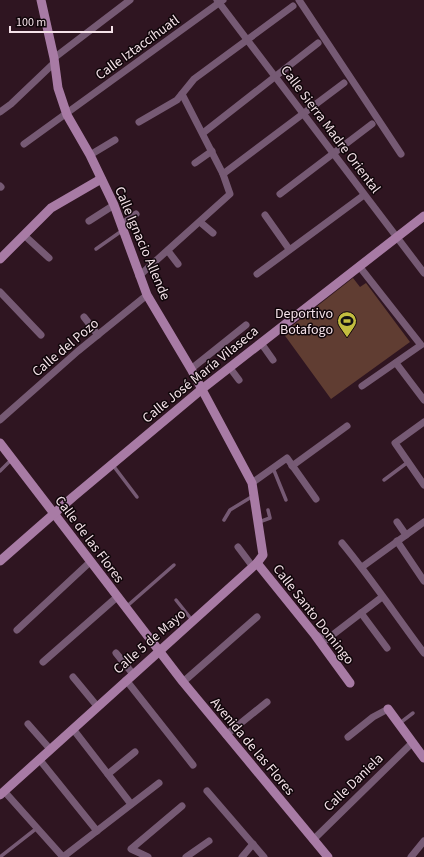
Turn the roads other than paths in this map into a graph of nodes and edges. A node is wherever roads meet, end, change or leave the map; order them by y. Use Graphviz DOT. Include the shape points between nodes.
graph roads {
  1 [pos="41,0"];
  2 [pos="130,0"];
  3 [pos="299,0"];
  4 [pos="220,1"];
  5 [pos="293,6"];
  6 [pos="247,40"];
  7 [pos="318,43"];
  8 [pos="54,61"];
  9 [pos="275,76"];
  10 [pos="344,83"];
  11 [pos="182,94"];
  12 [pos="0,112"];
  13 [pos="304,114"];
  14 [pos="67,115"];
  15 [pos="139,122"];
  16 [pos="372,124"];
  17 [pos="203,133"];
  18 [pos="115,140"];
  19 [pos="24,144"];
  20 [pos="212,151"];
  21 [pos="333,153"];
  22 [pos="400,154"];
  23 [pos="90,155"];
  24 [pos="195,163"];
  25 [pos="223,174"];
  26 [pos="101,179"];
  27 [pos="280,194"];
  28 [pos="364,195"];
  29 [pos="114,205"];
  30 [pos="136,214"];
  31 [pos="265,215"];
  32 [pos="424,216"];
  33 [pos="89,221"];
  34 [pos="200,222"];
  35 [pos="122,227"];
  36 [pos="213,233"];
  37 [pos="24,235"];
  38 [pos="396,238"];
  39 [pos="96,249"];
  40 [pos="289,249"];
  41 [pos="168,251"];
  42 [pos="49,258"];
  43 [pos="0,259"];
  44 [pos="178,264"];
  45 [pos="359,266"];
  46 [pos="424,273"];
  47 [pos="257,274"];
  48 [pos="139,276"];
  49 [pos="0,292"];
  50 [pos="147,296"];
  51 [pos="84,317"];
  52 [pos="246,325"];
  53 [pos="40,335"];
  54 [pos="98,335"];
  55 [pos="261,343"];
  56 [pos="273,360"];
  57 [pos="396,363"];
  58 [pos="230,368"];
  59 [pos="191,369"];
  60 [pos="239,380"];
  61 [pos="362,386"];
  62 [pos="202,389"];
  63 [pos="424,400"];
  64 [pos="0,420"];
  65 [pos="424,422"];
  66 [pos="347,426"];
  67 [pos="0,443"];
  68 [pos="12,459"];
  69 [pos="408,462"];
  70 [pos="112,464"];
  71 [pos="292,466"];
  72 [pos="273,468"];
  73 [pos="0,471"];
  74 [pos="384,480"];
  75 [pos="252,484"];
  76 [pos="424,485"];
  77 [pos="254,496"];
  78 [pos="137,497"];
  79 [pos="316,499"];
  80 [pos="286,500"];
  81 [pos="268,510"];
  82 [pos="54,515"];
  83 [pos="224,520"];
  84 [pos="258,522"];
  85 [pos="397,522"];
  86 [pos="424,522"];
  87 [pos="406,535"];
  88 [pos="397,541"];
  89 [pos="342,543"];
  90 [pos="238,547"];
  91 [pos="0,561"];
  92 [pos="90,562"];
  93 [pos="174,565"];
  94 [pos="255,565"];
  95 [pos="362,567"];
  96 [pos="424,581"];
  97 [pos="117,597"];
  98 [pos="382,597"];
  99 [pos="176,600"];
  100 [pos="125,607"];
  101 [pos="361,613"];
  102 [pos="257,617"];
  103 [pos="193,621"];
  104 [pos="17,630"];
  105 [pos="315,635"];
  106 [pos="387,648"];
  107 [pos="159,651"];
  108 [pos="116,653"];
  109 [pos="424,653"];
  110 [pos="42,662"];
  111 [pos="129,677"];
  112 [pos="73,678"];
  113 [pos="183,682"];
  114 [pos="350,683"];
  115 [pos="267,702"];
  116 [pos="97,706"];
  117 [pos="388,709"];
  118 [pos="413,713"];
  119 [pos="28,724"];
  120 [pos="399,724"];
  121 [pos="73,729"];
  122 [pos="226,735"];
  123 [pos="348,737"];
  124 [pos="412,743"];
  125 [pos="50,749"];
  126 [pos="135,752"];
  127 [pos="39,758"];
  128 [pos="424,758"];
  129 [pos="193,765"];
  130 [pos="108,774"];
  131 [pos="159,783"];
  132 [pos="207,791"];
  133 [pos="2,792"];
  134 [pos="131,804"];
  135 [pos="182,806"];
  136 [pos="37,828"];
  137 [pos="97,831"];
  138 [pos="313,840"];
  139 [pos="209,841"];
  140 [pos="424,841"];
  141 [pos="253,844"];
  142 [pos="0,857"];
  143 [pos="63,857"];
  144 [pos="148,857"];
  145 [pos="186,857"];
  146 [pos="242,857"];
  147 [pos="264,857"];
  148 [pos="328,857"];
  149 [pos="411,857"];
  1 -- 8 [label="street, Calle Ignacio Allende"];
  2 -- 8 [label="street"];
  3 -- 22 [label="street"];
  4 -- 6 [label="street, Calle Sierra Madre Oriental"];
  4 -- 14 [label="street, Calle Iztaccíhuatl"];
  5 -- 6 [label="street"];
  6 -- 9 [label="street, Calle Sierra Madre Oriental"];
  6 -- 11 [label="street" via="194,79"];
  7 -- 9 [label="street"];
  8 -- 12 [label="street"];
  8 -- 14 [label="street, Calle Ignacio Allende" via="58,88"];
  9 -- 13 [label="street, Calle Sierra Madre Oriental"];
  9 -- 17 [label="street"];
  10 -- 13 [label="street"];
  11 -- 15 [label="street" via="177,100"];
  11 -- 17 [label="street"];
  13 -- 21 [label="street, Calle Sierra Madre Oriental"];
  13 -- 25 [label="street"];
  14 -- 19 [label="street, Calle Iztaccíhuatl"];
  14 -- 23 [label="street, Calle Ignacio Allende"];
  16 -- 21 [label="street"];
  17 -- 20 [label="street"];
  18 -- 23 [label="street"];
  20 -- 24 [label="street"];
  20 -- 25 [label="street"];
  21 -- 27 [label="street"];
  21 -- 28 [label="street, Calle Sierra Madre Oriental"];
  23 -- 26 [label="street, Calle Ignacio Allende"];
  25 -- 34 [label="street" via="230,194"];
  26 -- 29 [label="street, Calle Ignacio Allende"];
  26 -- 37 [label="street" via="51,208"];
  28 -- 38 [label="street, Calle Sierra Madre Oriental"];
  28 -- 40 [label="street"];
  29 -- 33 [label="street"];
  29 -- 35 [label="street, Calle Ignacio Allende"];
  30 -- 35 [label="street"];
  31 -- 40 [label="street"];
  32 -- 38 [label="street, Calle José María Vilaseca"];
  34 -- 36 [label="street"];
  34 -- 41 [label="street"];
  35 -- 39 [label="lane"];
  35 -- 48 [label="street, Calle Ignacio Allende"];
  37 -- 42 [label="street"];
  37 -- 43 [label="street"];
  38 -- 45 [label="street, Calle José María Vilaseca"];
  38 -- 46 [label="street, Calle Sierra Madre Oriental"];
  40 -- 47 [label="street"];
  41 -- 44 [label="street"];
  41 -- 48 [label="street"];
  45 -- 55 [label="street, Calle José María Vilaseca"];
  45 -- 57 [label="street" via="422,345"];
  48 -- 50 [label="street, Calle Ignacio Allende"];
  49 -- 53 [label="street"];
  50 -- 54 [label="street, Calle del Pozo"];
  50 -- 59 [label="street, Calle Ignacio Allende"];
  51 -- 54 [label="street"];
  52 -- 59 [label="street"];
  54 -- 64 [label="street, Calle del Pozo"];
  55 -- 56 [label="street"];
  55 -- 58 [label="street, Calle José María Vilaseca"];
  57 -- 61 [label="street"];
  57 -- 63 [label="street"];
  58 -- 60 [label="street"];
  58 -- 62 [label="street, Calle José María Vilaseca"];
  59 -- 62 [label="street, Calle Ignacio Allende"];
  62 -- 70 [label="street, Calle José María Vilaseca"];
  62 -- 75 [label="street, Calle Ignacio Allende"];
  65 -- 69 [label="street" via="396,443"];
  66 -- 71 [label="street"];
  67 -- 68 [label="street, Calle de las Flores"];
  68 -- 73 [label="lane"];
  68 -- 82 [label="street, Calle de las Flores"];
  69 -- 74 [label="lane"];
  69 -- 76 [label="street"];
  70 -- 78 [label="lane"];
  70 -- 82 [label="street, Calle José María Vilaseca"];
  71 -- 72 [label="street" via="286,458"];
  71 -- 79 [label="street"];
  72 -- 75 [label="street"];
  72 -- 80 [label="lane"];
  75 -- 77 [label="street"];
  77 -- 83 [label="lane" via="230,510"];
  77 -- 84 [label="street"];
  81 -- 84 [label="lane" via="270,518"];
  82 -- 91 [label="street, Calle José María Vilaseca"];
  82 -- 92 [label="street, Calle de las Flores"];
  84 -- 94 [label="street" via="263,555"];
  85 -- 87 [label="street"];
  86 -- 87 [label="street"];
  87 -- 88 [label="street"];
  88 -- 95 [label="street"];
  88 -- 96 [label="street"];
  89 -- 95 [label="street"];
  90 -- 94 [label="street"];
  92 -- 97 [label="street, Calle de las Flores"];
  92 -- 104 [label="street"];
  93 -- 100 [label="lane"];
  94 -- 103 [label="street, Calle 5 de Mayo"];
  94 -- 105 [label="street, Calle Santo Domingo"];
  95 -- 98 [label="street"];
  97 -- 100 [label="street, Calle de las Flores"];
  97 -- 110 [label="street"];
  98 -- 101 [label="street"];
  98 -- 109 [label="street"];
  99 -- 103 [label="lane"];
  100 -- 107 [label="street, Calle de las Flores"];
  101 -- 105 [label="street" via="326,640"];
  101 -- 106 [label="street"];
  102 -- 113 [label="street"];
  103 -- 107 [label="street, Calle 5 de Mayo"];
  105 -- 114 [label="street, Calle Santo Domingo"];
  107 -- 111 [label="street, Calle 5 de Mayo"];
  107 -- 113 [label="street, Avenida de las Flores"];
  108 -- 111 [label="street"];
  111 -- 116 [label="street, Calle 5 de Mayo"];
  111 -- 129 [label="street"];
  112 -- 116 [label="street"];
  113 -- 122 [label="street, Avenida de las Flores"];
  115 -- 122 [label="street"];
  116 -- 121 [label="street, Calle 5 de Mayo"];
  117 -- 120 [label="street"];
  117 -- 123 [label="street" via="373,717"];
  118 -- 120 [label="lane"];
  119 -- 125 [label="street"];
  120 -- 124 [label="street"];
  121 -- 125 [label="street, Calle 5 de Mayo"];
  121 -- 130 [label="street"];
  122 -- 138 [label="street, Avenida de las Flores"];
  124 -- 128 [label="street"];
  124 -- 138 [label="street, Calle Daniela"];
  125 -- 127 [label="street, Calle 5 de Mayo"];
  126 -- 130 [label="street"];
  127 -- 133 [label="street, Calle 5 de Mayo"];
  127 -- 137 [label="street"];
  130 -- 134 [label="street"];
  131 -- 134 [label="street"];
  132 -- 141 [label="street"];
  133 -- 136 [label="street"];
  134 -- 137 [label="street"];
  135 -- 144 [label="street" via="131,849"];
  136 -- 142 [label="lane"];
  136 -- 143 [label="street"];
  137 -- 143 [label="street"];
  138 -- 148 [label="street, Avenida de las Flores"];
  139 -- 145 [label="street"];
  140 -- 149 [label="street"];
  141 -- 146 [label="street"];
  141 -- 147 [label="street"];
}
